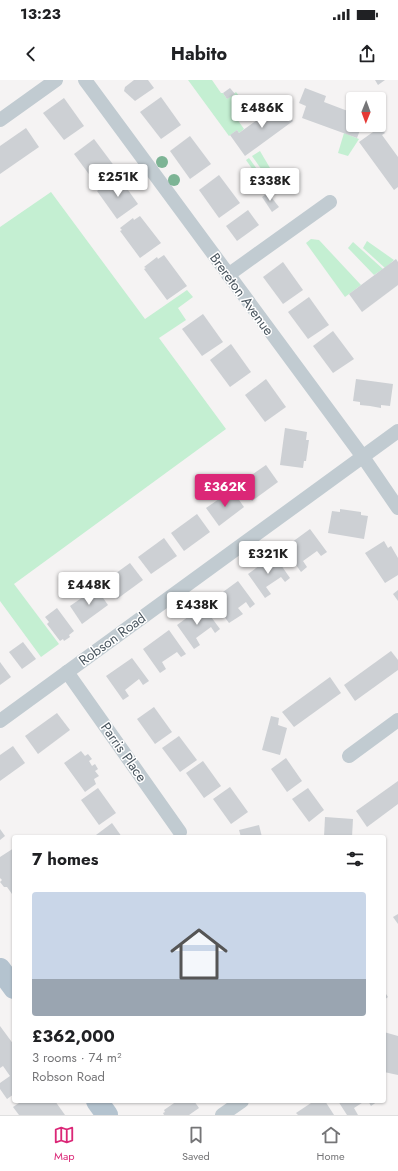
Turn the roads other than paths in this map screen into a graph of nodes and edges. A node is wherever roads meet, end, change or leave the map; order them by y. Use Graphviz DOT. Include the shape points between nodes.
graph roads {
  1 [pos="56,80"];
  2 [pos="89,81"];
  3 [pos="0,120"];
  4 [pos="330,202"];
  5 [pos="228,275"];
  6 [pos="398,431"];
  7 [pos="363,457"];
  8 [pos="398,508"];
  9 [pos="67,672"];
  10 [pos="398,720"];
  11 [pos="0,721"];
  12 [pos="349,756"];
  13 [pos="180,832"];
  14 [pos="0,968"];
  15 [pos="12,985"];
  16 [pos="98,1103"];
  17 [pos="239,1103"];
  18 [pos="107,1115"];
  19 [pos="222,1115"];
  1 -- 3 [label="street"];
  2 -- 5 [label="street, Brereton Avenue"];
  4 -- 5 [label="street"];
  5 -- 7 [label="street, Brereton Avenue"];
  6 -- 7 [label="street, Robson Road"];
  7 -- 8 [label="street, Brereton Avenue"];
  7 -- 9 [label="street, Robson Road"];
  9 -- 11 [label="street, Robson Road"];
  9 -- 13 [label="street, Parris Place"];
  10 -- 12 [label="street"];
  14 -- 15 [label="main road"];
  16 -- 18 [label="main road"];
  17 -- 19 [label="street"];
}
